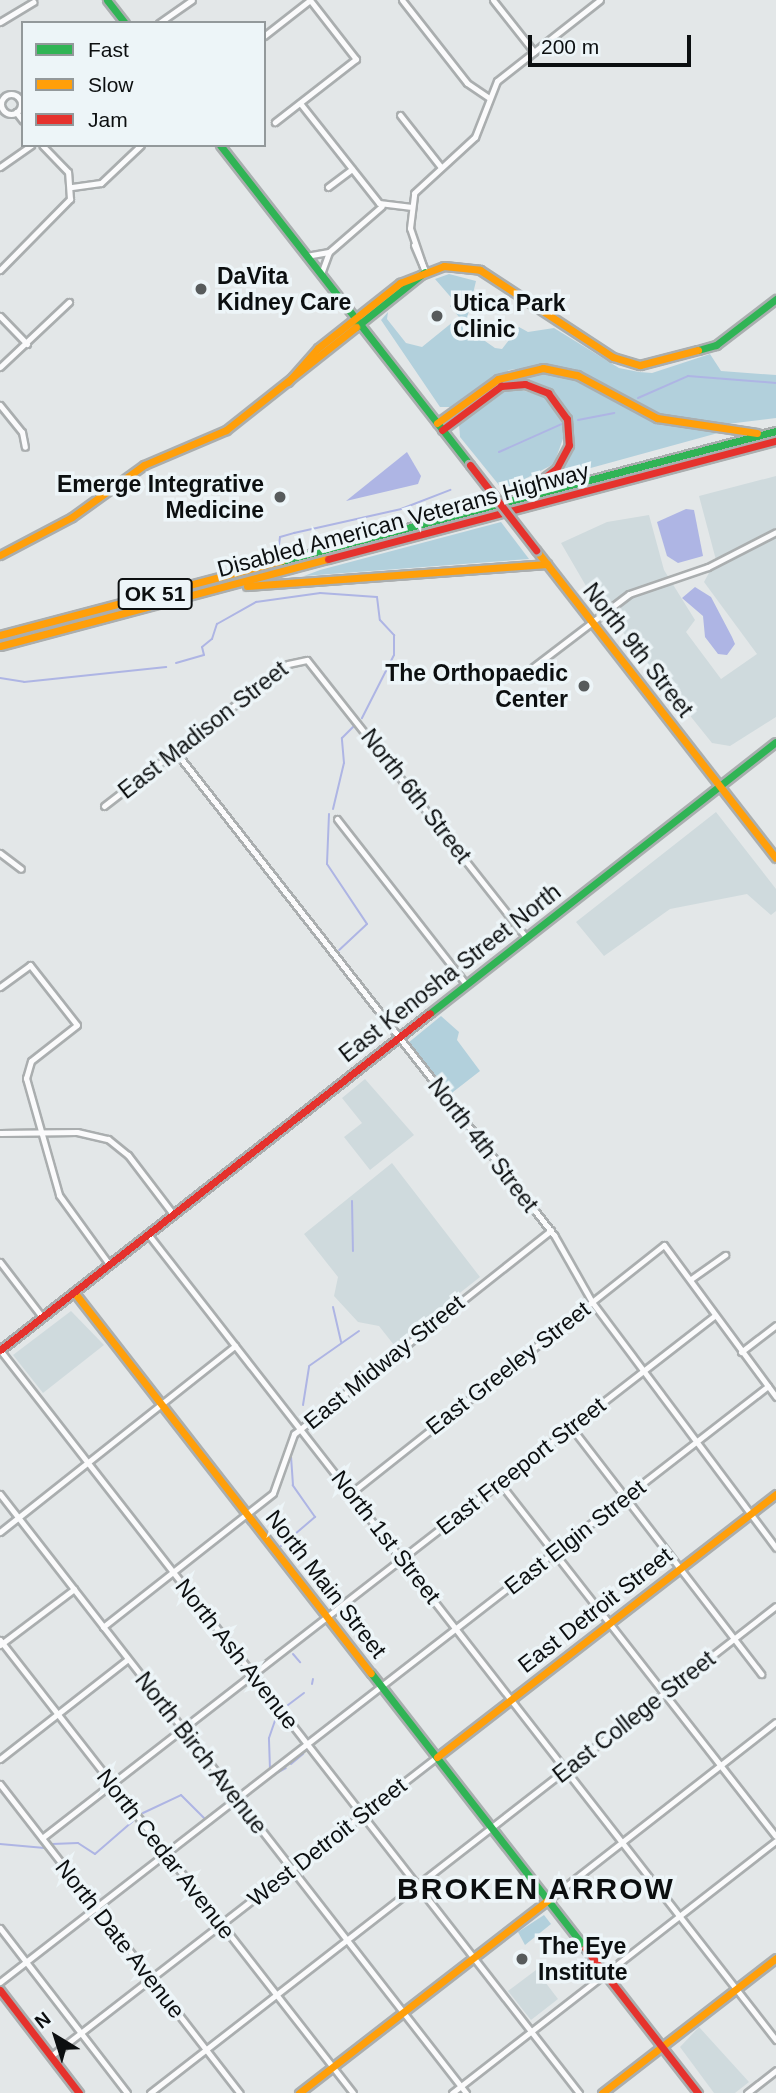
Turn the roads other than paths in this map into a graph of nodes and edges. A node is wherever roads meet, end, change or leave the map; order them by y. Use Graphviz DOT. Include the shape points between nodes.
graph roads {
  1 [pos="107,0"];
  2 [pos="192,0"];
  3 [pos="310,0"];
  4 [pos="402,0"];
  5 [pos="493,0"];
  6 [pos="600,0"];
  7 [pos="33,2"];
  8 [pos="123,21"];
  9 [pos="164,21"];
  10 [pos="0,22"];
  11 [pos="266,34"];
  12 [pos="534,52"];
  13 [pos="0,88"];
  14 [pos="6,96"];
  15 [pos="488,97"];
  16 [pos="21,98"];
  17 [pos="300,103"];
  18 [pos="1,110"];
  19 [pos="16,112"];
  20 [pos="400,115"];
  21 [pos="21,118"];
  22 [pos="275,122"];
  23 [pos="28,147"];
  24 [pos="44,147"];
  25 [pos="139,147"];
  26 [pos="222,147"];
  27 [pos="440,166"];
  28 [pos="0,167"];
  29 [pos="352,169"];
  30 [pos="72,187"];
  31 [pos="328,187"];
  32 [pos="382,206"];
  33 [pos="410,207"];
  34 [pos="329,252"];
  35 [pos="306,256"];
  36 [pos="0,270"];
  37 [pos="425,272"];
  38 [pos="321,274"];
  39 [pos="776,299"];
  40 [pos="69,302"];
  41 [pos="0,316"];
  42 [pos="355,318"];
  43 [pos="361,325"];
  44 [pos="27,344"];
  45 [pos="0,367"];
  46 [pos="288,382"];
  47 [pos="0,405"];
  48 [pos="440,427"];
  49 [pos="776,431"];
  50 [pos="766,434"];
  51 [pos="776,441"];
  52 [pos="25,447"];
  53 [pos="776,448"];
  54 [pos="730,453"];
  55 [pos="514,499"];
  56 [pos="776,532"];
  57 [pos="0,555"];
  58 [pos="547,564"];
  59 [pos="211,590"];
  60 [pos="592,622"];
  61 [pos="0,635"];
  62 [pos="0,646"];
  63 [pos="303,659"];
  64 [pos="532,668"];
  65 [pos="776,742"];
  66 [pos="175,751"];
  67 [pos="720,785"];
  68 [pos="104,806"];
  69 [pos="337,819"];
  70 [pos="0,853"];
  71 [pos="776,858"];
  72 [pos="21,869"];
  73 [pos="526,937"];
  74 [pos="466,984"];
  75 [pos="0,987"];
  76 [pos="399,1037"];
  77 [pos="0,1133"];
  78 [pos="39,1133"];
  79 [pos="173,1214"];
  80 [pos="551,1230"];
  81 [pos="148,1234"];
  82 [pos="725,1255"];
  83 [pos="0,1262"];
  84 [pos="113,1262"];
  85 [pos="691,1279"];
  86 [pos="74,1292"];
  87 [pos="592,1302"];
  88 [pos="714,1316"];
  89 [pos="43,1317"];
  90 [pos="776,1325"];
  91 [pos="235,1346"];
  92 [pos="0,1350"];
  93 [pos="741,1352"];
  94 [pos="642,1371"];
  95 [pos="768,1386"];
  96 [pos="776,1397"];
  97 [pos="162,1404"];
  98 [pos="571,1427"];
  99 [pos="300,1429"];
  100 [pos="695,1442"];
  101 [pos="88,1462"];
  102 [pos="499,1482"];
  103 [pos="351,1493"];
  104 [pos="0,1494"];
  105 [pos="776,1494"];
  106 [pos="624,1498"];
  107 [pos="247,1514"];
  108 [pos="750,1514"];
  109 [pos="18,1517"];
  110 [pos="0,1531"];
  111 [pos="776,1548"];
  112 [pos="554,1553"];
  113 [pos="402,1558"];
  114 [pos="680,1569"];
  115 [pos="173,1571"];
  116 [pos="74,1589"];
  117 [pos="776,1606"];
  118 [pos="327,1616"];
  119 [pos="610,1623"];
  120 [pos="103,1627"];
  121 [pos="457,1629"];
  122 [pos="734,1639"];
  123 [pos="1,1642"];
  124 [pos="128,1659"];
  125 [pos="761,1674"];
  126 [pos="253,1675"];
  127 [pos="382,1687"];
  128 [pos="664,1693"];
  129 [pos="511,1699"];
  130 [pos="58,1714"];
  131 [pos="776,1722"];
  132 [pos="183,1730"];
  133 [pos="308,1745"];
  134 [pos="436,1757"];
  135 [pos="0,1759"];
  136 [pos="720,1765"];
  137 [pos="566,1770"];
  138 [pos="0,1784"];
  139 [pos="112,1784"];
  140 [pos="235,1798"];
  141 [pos="362,1815"];
  142 [pos="491,1828"];
  143 [pos="42,1838"];
  144 [pos="776,1839"];
  145 [pos="622,1842"];
  146 [pos="167,1854"];
  147 [pos="292,1870"];
  148 [pos="417,1885"];
  149 [pos="548,1900"];
  150 [pos="96,1909"];
  151 [pos="680,1916"];
  152 [pos="221,1924"];
  153 [pos="0,1928"];
  154 [pos="347,1940"];
  155 [pos="474,1958"];
  156 [pos="776,1958"];
  157 [pos="26,1963"];
  158 [pos="605,1974"];
  159 [pos="151,1980"];
  160 [pos="0,1982"];
  161 [pos="737,1988"];
  162 [pos="0,1990"];
  163 [pos="276,1995"];
  164 [pos="403,2012"];
  165 [pos="531,2032"];
  166 [pos="81,2034"];
  167 [pos="776,2040"];
  168 [pos="661,2047"];
  169 [pos="205,2050"];
  170 [pos="51,2056"];
  171 [pos="333,2067"];
  172 [pos="776,2070"];
  173 [pos="461,2086"];
  174 [pos="79,2093"];
  175 [pos="127,2093"];
  176 [pos="150,2093"];
  177 [pos="240,2093"];
  178 [pos="299,2093"];
  179 [pos="353,2093"];
  180 [pos="452,2093"];
  181 [pos="466,2093"];
  182 [pos="579,2093"];
  183 [pos="602,2093"];
  184 [pos="698,2093"];
  185 [pos="747,2093"];
  1 -- 8 [label="main road"];
  2 -- 9 [label="street"];
  3 -- 11 [label="street"];
  3 -- 17 [label="street" via="356,59"];
  4 -- 15 [label="street" via="467,83"];
  5 -- 12 [label="street"];
  6 -- 12 [label="street"];
  7 -- 10 [label="street"];
  12 -- 15 [label="street" via="497,81"];
  13 -- 14 [label="street"];
  14 -- 16 [label="street"];
  14 -- 18 [label="street"];
  15 -- 27 [label="street" via="475,137"];
  16 -- 19 [label="street"];
  17 -- 22 [label="street"];
  17 -- 29 [label="street"];
  18 -- 19 [label="street"];
  19 -- 21 [label="street"];
  20 -- 27 [label="street"];
  23 -- 28 [label="street"];
  24 -- 30 [label="street" via="68,172"];
  25 -- 30 [label="street" via="101,183"];
  26 -- 35 [label="main road"];
  27 -- 33 [label="street" via="419,186"];
  29 -- 31 [label="street"];
  29 -- 32 [label="street"];
  30 -- 36 [label="street" via="61,210"];
  32 -- 33 [label="street"];
  32 -- 34 [label="street"];
  33 -- 37 [label="street" via="415,245"];
  34 -- 35 [label="street"];
  34 -- 38 [label="street"];
  35 -- 38 [label="main road"];
  37 -- 39 [label="main road" via="459,265 480,270 613,357 640,365 716,345"];
  37 -- 42 [label="main road" via="400,283"];
  37 -- 43 [label="main road"];
  38 -- 42 [label="main road"];
  40 -- 44 [label="street"];
  41 -- 44 [label="street"];
  42 -- 43 [label="main road"];
  42 -- 46 [label="main road"];
  43 -- 46 [label="main road"];
  43 -- 48 [label="main road"];
  44 -- 45 [label="street"];
  46 -- 57 [label="main road" via="209,440 144,465 72,517"];
  47 -- 52 [label="street" via="22,432"];
  48 -- 50 [label="main road" via="498,379 543,368 578,375 657,418"];
  48 -- 55 [label="main road" via="487,393 510,384 531,385 556,399 569,426 567,451 552,474"];
  48 -- 58 [label="main road, North 9th Street, bridge"];
  49 -- 50 [label="main road, Disabled American Veterans Highway / OK 51"];
  50 -- 55 [label="main road, Disabled American Veterans Highway / OK 51"];
  51 -- 54 [label="main road, Disabled American Veterans Highway / OK 51"];
  53 -- 54 [label="main road"];
  54 -- 59 [label="main road, Disabled American Veterans Highway / OK 51"];
  55 -- 61 [label="main road, Disabled American Veterans Highway / OK 51"];
  56 -- 60 [label="street" via="708,567 640,588"];
  58 -- 59 [label="main road"];
  58 -- 60 [label="main road, North 9th Street"];
  59 -- 62 [label="main road, Disabled American Veterans Highway / OK 51"];
  60 -- 64 [label="street"];
  60 -- 67 [label="main road, North 9th Street"];
  63 -- 66 [label="street, East Madison Street" via="288,664"];
  63 -- 73 [label="street, North 6th Street" via="320,671"];
  65 -- 67 [label="main road, East Kenosha Street North"];
  66 -- 68 [label="street, East Madison Street"];
  66 -- 76 [label="street, North 4th Street"];
  67 -- 71 [label="main road, North 9th Street"];
  67 -- 73 [label="main road, East Kenosha Street North"];
  69 -- 74 [label="street"];
  70 -- 72 [label="street"];
  73 -- 74 [label="main road, East Kenosha Street North"];
  74 -- 76 [label="main road, East Kenosha Street North"];
  75 -- 78 [label="street" via="30,965 77,1025 27,1067"];
  76 -- 79 [label="main road, East Kenosha Street North"];
  76 -- 80 [label="street, North 4th Street"];
  77 -- 78 [label="street"];
  78 -- 79 [label="street" via="85,1133 112,1141"];
  78 -- 84 [label="street" via="65,1205"];
  79 -- 81 [label="main road, East Kenosha Street North"];
  80 -- 87 [label="street, North 4th Street"];
  80 -- 99 [label="street, East Midway Street"];
  81 -- 84 [label="main road, East Kenosha Street North"];
  81 -- 91 [label="street, North 1st Street"];
  82 -- 85 [label="street"];
  83 -- 89 [label="street"];
  84 -- 86 [label="main road"];
  85 -- 87 [label="street, East Greeley Street" via="665,1246"];
  85 -- 88 [label="street"];
  86 -- 89 [label="main road"];
  86 -- 97 [label="main road, North Main Street"];
  87 -- 94 [label="street, North 4th Street"];
  87 -- 103 [label="street, East Greeley Street"];
  88 -- 93 [label="street"];
  88 -- 94 [label="street, East Freeport Street"];
  89 -- 92 [label="main road"];
  90 -- 93 [label="street"];
  91 -- 97 [label="street"];
  91 -- 99 [label="street, North 1st Street"];
  92 -- 101 [label="street, North Ash Avenue"];
  93 -- 95 [label="street"];
  94 -- 98 [label="street, East Freeport Street"];
  94 -- 100 [label="street, North 4th Street"];
  95 -- 96 [label="street"];
  95 -- 100 [label="street, East Elgin Street"];
  97 -- 101 [label="street"];
  97 -- 107 [label="main road, North Main Street"];
  98 -- 102 [label="street, East Freeport Street"];
  98 -- 106 [label="street"];
  99 -- 103 [label="street, North 1st Street"];
  99 -- 107 [label="street, East Midway Street" via="288,1443 277,1488"];
  100 -- 106 [label="street, East Elgin Street"];
  100 -- 108 [label="street, North 4th Street"];
  101 -- 109 [label="street"];
  101 -- 115 [label="street, North Ash Avenue"];
  102 -- 112 [label="street"];
  102 -- 113 [label="street, East Freeport Street"];
  103 -- 113 [label="street, North 1st Street"];
  104 -- 109 [label="street, North Birch Avenue"];
  105 -- 108 [label="main road, East Detroit Street"];
  106 -- 112 [label="street, East Elgin Street"];
  106 -- 114 [label="street"];
  107 -- 115 [label="street, East Midway Street"];
  107 -- 118 [label="main road, North Main Street"];
  108 -- 111 [label="street, North 4th Street"];
  108 -- 114 [label="main road, East Detroit Street"];
  109 -- 110 [label="street"];
  109 -- 116 [label="street, North Birch Avenue"];
  112 -- 119 [label="street"];
  112 -- 121 [label="street, East Elgin Street"];
  113 -- 118 [label="street, East Freeport Street"];
  113 -- 121 [label="street, North 1st Street"];
  114 -- 119 [label="main road, East Detroit Street"];
  114 -- 122 [label="street"];
  115 -- 120 [label="street, East Midway Street"];
  115 -- 126 [label="street, North Ash Avenue"];
  116 -- 120 [label="street, North Birch Avenue"];
  116 -- 123 [label="street"];
  117 -- 122 [label="street, East College Street"];
  118 -- 126 [label="street, East Freeport Street"];
  118 -- 127 [label="main road, North Main Street"];
  119 -- 128 [label="street"];
  119 -- 129 [label="main road, East Detroit Street"];
  120 -- 124 [label="street, North Birch Avenue"];
  121 -- 127 [label="street, East Elgin Street"];
  121 -- 129 [label="street, North 1st Street"];
  122 -- 125 [label="street"];
  122 -- 128 [label="street, East College Street"];
  123 -- 130 [label="street, North Cedar Avenue"];
  124 -- 130 [label="street"];
  124 -- 132 [label="street, North Birch Avenue"];
  126 -- 132 [label="street, East Freeport Street"];
  126 -- 133 [label="street, North Ash Avenue"];
  127 -- 133 [label="street, East Elgin Street"];
  127 -- 134 [label="main road, North Main Street"];
  128 -- 136 [label="street"];
  128 -- 137 [label="street, East College Street"];
  129 -- 134 [label="main road, East Detroit Street"];
  129 -- 137 [label="street, North 1st Street"];
  130 -- 135 [label="street"];
  130 -- 139 [label="street, North Cedar Avenue"];
  131 -- 136 [label="street"];
  132 -- 139 [label="street, East Freeport Street"];
  132 -- 140 [label="street, North Birch Avenue"];
  133 -- 140 [label="street, East Elgin Street"];
  133 -- 141 [label="street, North Ash Avenue"];
  134 -- 141 [label="street, West Detroit Street"];
  134 -- 142 [label="main road, North Main Street"];
  136 -- 144 [label="street"];
  136 -- 145 [label="street"];
  137 -- 142 [label="street, East College Street"];
  137 -- 145 [label="street, North 1st Street"];
  138 -- 143 [label="street, North Date Avenue"];
  139 -- 143 [label="street, East Freeport Street"];
  139 -- 146 [label="street, North Cedar Avenue"];
  140 -- 146 [label="street, East Elgin Street"];
  140 -- 147 [label="street, North Birch Avenue"];
  141 -- 147 [label="street, West Detroit Street"];
  141 -- 148 [label="street, North Ash Avenue"];
  142 -- 148 [label="street, East College Street"];
  142 -- 149 [label="main road, North Main Street"];
  143 -- 150 [label="street, North Date Avenue"];
  144 -- 151 [label="street"];
  145 -- 149 [label="street"];
  145 -- 151 [label="street, North 1st Street"];
  146 -- 150 [label="street, East Elgin Street"];
  146 -- 152 [label="street, North Cedar Avenue"];
  147 -- 152 [label="street, West Detroit Street"];
  147 -- 154 [label="street, North Birch Avenue"];
  148 -- 154 [label="street, East College Street"];
  148 -- 155 [label="street, North Ash Avenue"];
  149 -- 155 [label="main road"];
  149 -- 158 [label="main road, North Main Street"];
  150 -- 157 [label="street, East Elgin Street"];
  150 -- 159 [label="street, North Date Avenue"];
  151 -- 158 [label="street"];
  151 -- 161 [label="street, North 1st Street"];
  152 -- 159 [label="street, West Detroit Street"];
  152 -- 163 [label="street, North Cedar Avenue"];
  153 -- 157 [label="street"];
  154 -- 163 [label="street, East College Street"];
  154 -- 164 [label="street, North Birch Avenue"];
  155 -- 164 [label="main road"];
  155 -- 165 [label="street, North Ash Avenue"];
  156 -- 161 [label="main road"];
  157 -- 160 [label="street, East Elgin Street"];
  157 -- 166 [label="street"];
  158 -- 165 [label="street"];
  158 -- 168 [label="main road, North Main Street"];
  159 -- 166 [label="street, West Detroit Street"];
  159 -- 169 [label="street, North Date Avenue"];
  161 -- 167 [label="street, North 1st Street"];
  161 -- 168 [label="main road"];
  162 -- 170 [label="main road"];
  163 -- 169 [label="street, East College Street"];
  163 -- 171 [label="street, North Cedar Avenue"];
  164 -- 171 [label="main road"];
  164 -- 173 [label="street, North Birch Avenue"];
  165 -- 173 [label="street"];
  165 -- 182 [label="street, North Ash Avenue"];
  166 -- 170 [label="street, West Detroit Street"];
  166 -- 175 [label="street"];
  168 -- 183 [label="main road"];
  168 -- 184 [label="main road, North Main Street"];
  169 -- 176 [label="street, East College Street"];
  169 -- 177 [label="street, North Date Avenue"];
  170 -- 174 [label="main road"];
  171 -- 178 [label="main road"];
  171 -- 179 [label="street, North Cedar Avenue"];
  172 -- 185 [label="street"];
  173 -- 180 [label="street"];
  173 -- 181 [label="street, North Birch Avenue"];
}
